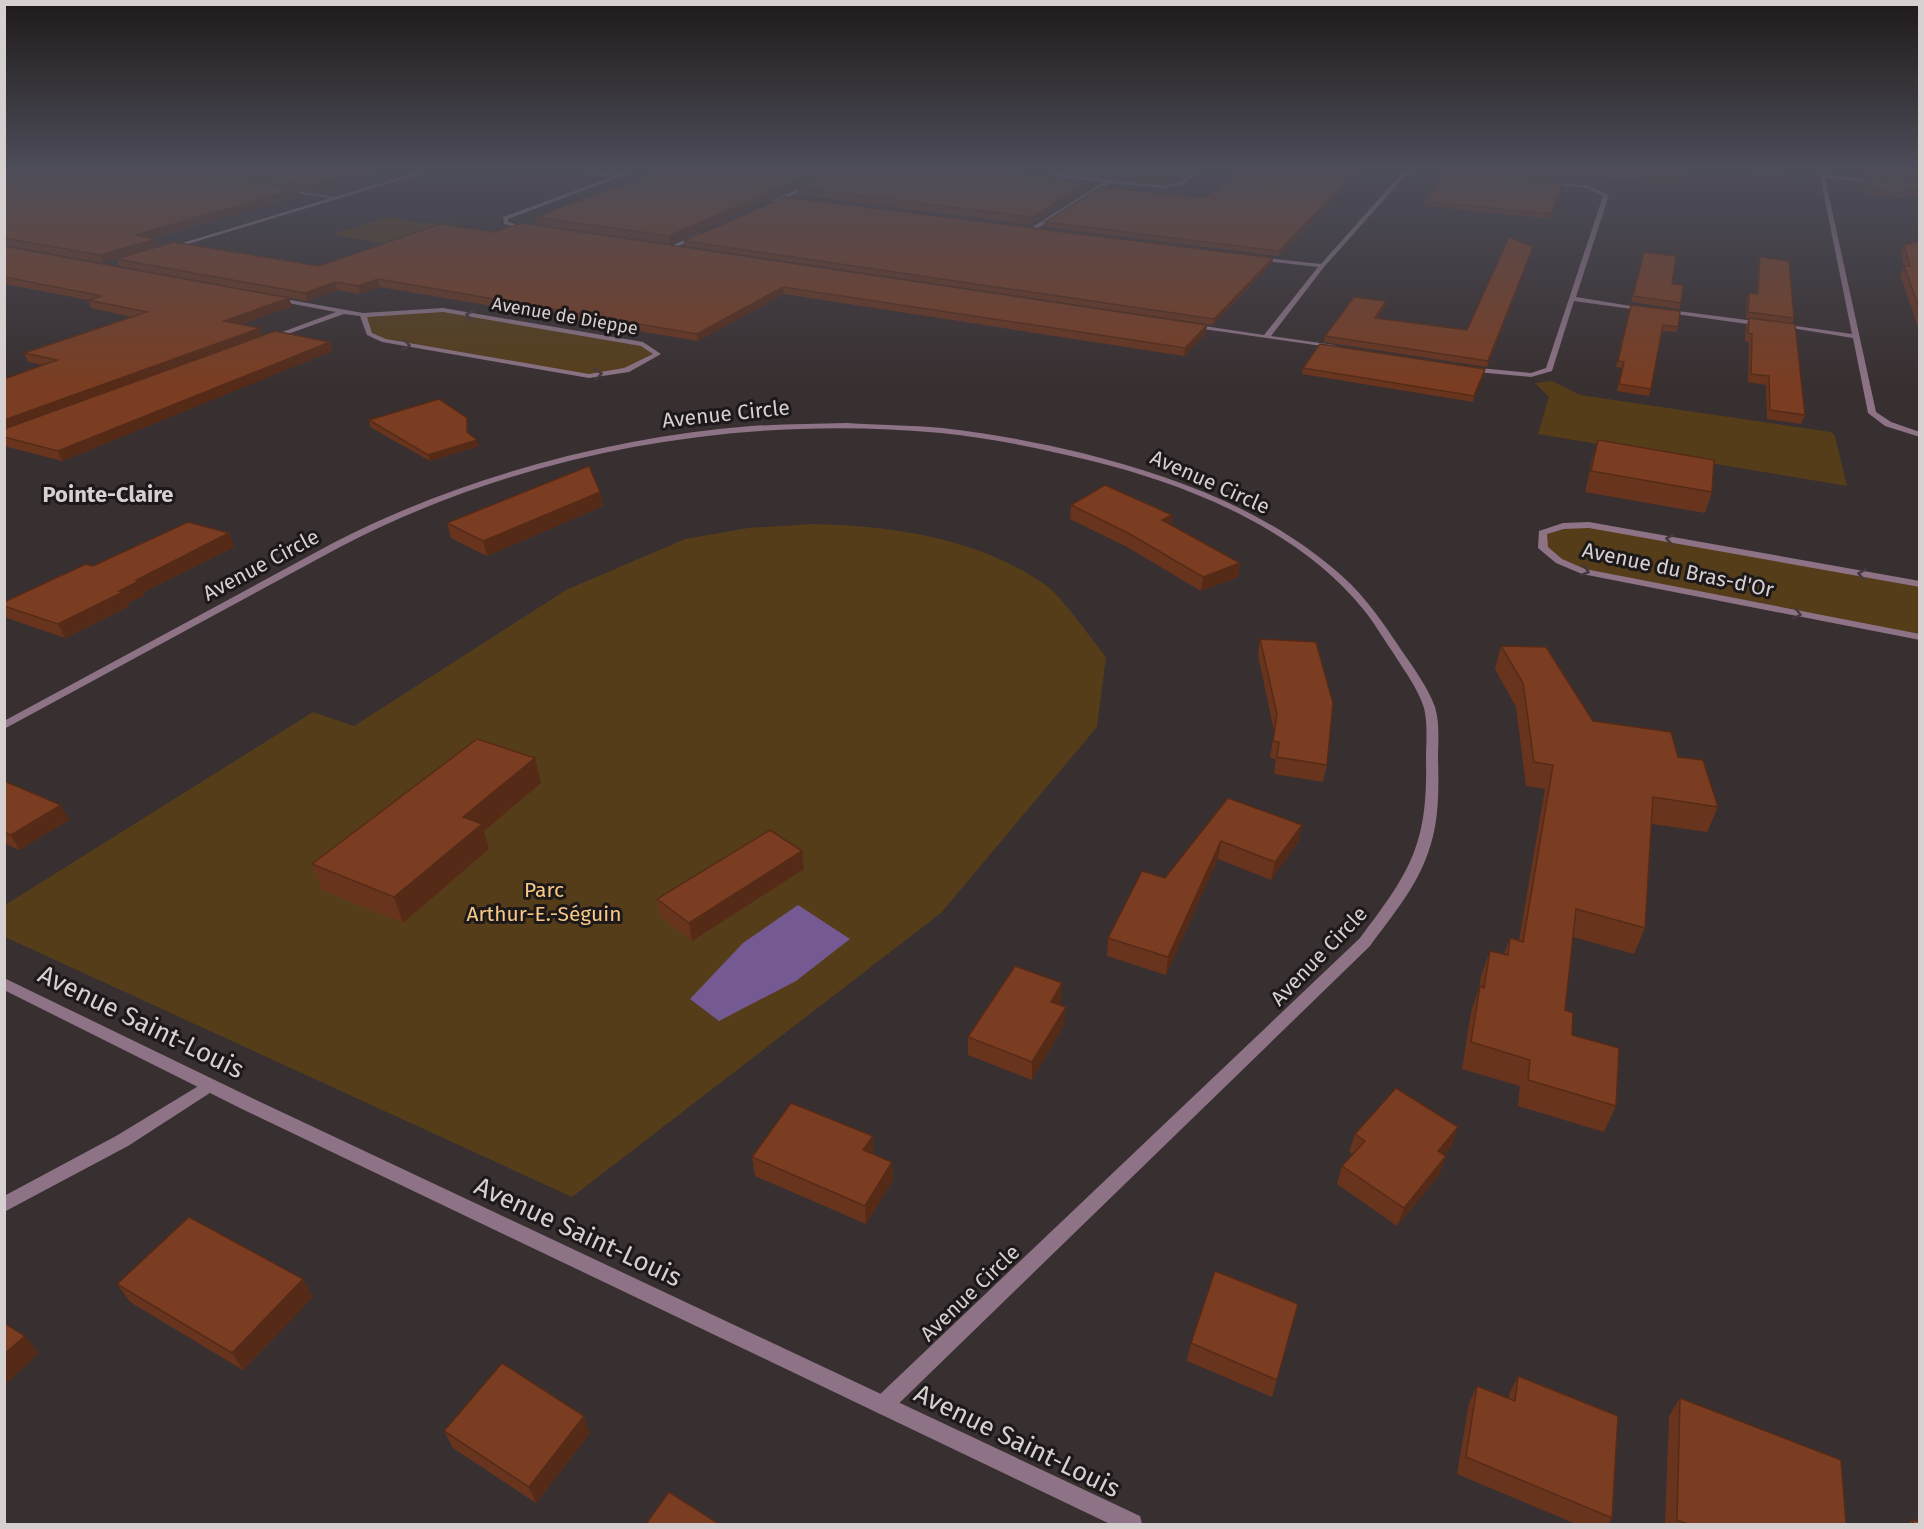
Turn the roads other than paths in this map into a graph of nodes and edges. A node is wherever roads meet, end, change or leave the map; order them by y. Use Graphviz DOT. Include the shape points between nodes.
graph roads {
  1 [pos="188,242"];
  2 [pos="683,242"];
  3 [pos="1343,242"];
  4 [pos="1591,242"];
  5 [pos="1836,242"];
  6 [pos="658,246"];
  7 [pos="670,248"];
  8 [pos="681,250"];
  9 [pos="159,251"];
  10 [pos="1253,257"];
  11 [pos="1322,266"];
  12 [pos="264,297"];
  13 [pos="1573,299"];
  14 [pos="343,311"];
  15 [pos="363,315"];
  16 [pos="1187,325"];
  17 [pos="1855,336"];
  18 [pos="1266,337"];
  19 [pos="260,342"];
  20 [pos="1346,349"];
  21 [pos="1460,367"];
  22 [pos="1920,435"];
  23 [pos="1920,584"];
  24 [pos="1920,637"];
  25 [pos="4,726"];
  26 [pos="4,983"];
  27 [pos="210,1085"];
  28 [pos="4,1205"];
  29 [pos="883,1405"];
  30 [pos="1132,1524"];
  1 -- 9 [label="street"];
  2 -- 7 [label="street"];
  3 -- 11 [label="street"];
  4 -- 13 [label="street"];
  5 -- 17 [label="street"];
  6 -- 7 [label="street"];
  7 -- 8 [label="street"];
  10 -- 11 [label="street"];
  11 -- 18 [label="street"];
  12 -- 14 [label="street, Avenue de Dieppe"];
  13 -- 17 [label="street"];
  13 -- 21 [label="street" via="1550,369 1532,375"];
  14 -- 15 [label="street, Avenue de Dieppe"];
  14 -- 19 [label="street"];
  15 -- 15 [label="street, Avenue de Dieppe, one-way" via="369,334 384,342 589,376 626,370 658,354 643,344 443,310"];
  16 -- 18 [label="street"];
  17 -- 22 [label="street" via="1872,413 1887,424"];
  18 -- 20 [label="street"];
  23 -- 24 [label="street, Avenue du Bras-d'Or, one-way" via="1589,525 1563,526 1542,533 1543,548 1558,561 1582,571"];
  25 -- 29 [label="street, Avenue Circle" via="378,525 481,483 569,459 695,434 784,426 865,425 976,434 1062,448 1163,478 1242,513 1317,559 1375,615 1430,708 1433,773 1426,841 1402,892 1365,942"];
  26 -- 27 [label="street, Avenue Saint-Louis"];
  27 -- 28 [label="street" via="122,1141"];
  27 -- 29 [label="street, Avenue Saint-Louis"];
  29 -- 30 [label="street, Avenue Saint-Louis"];
}
